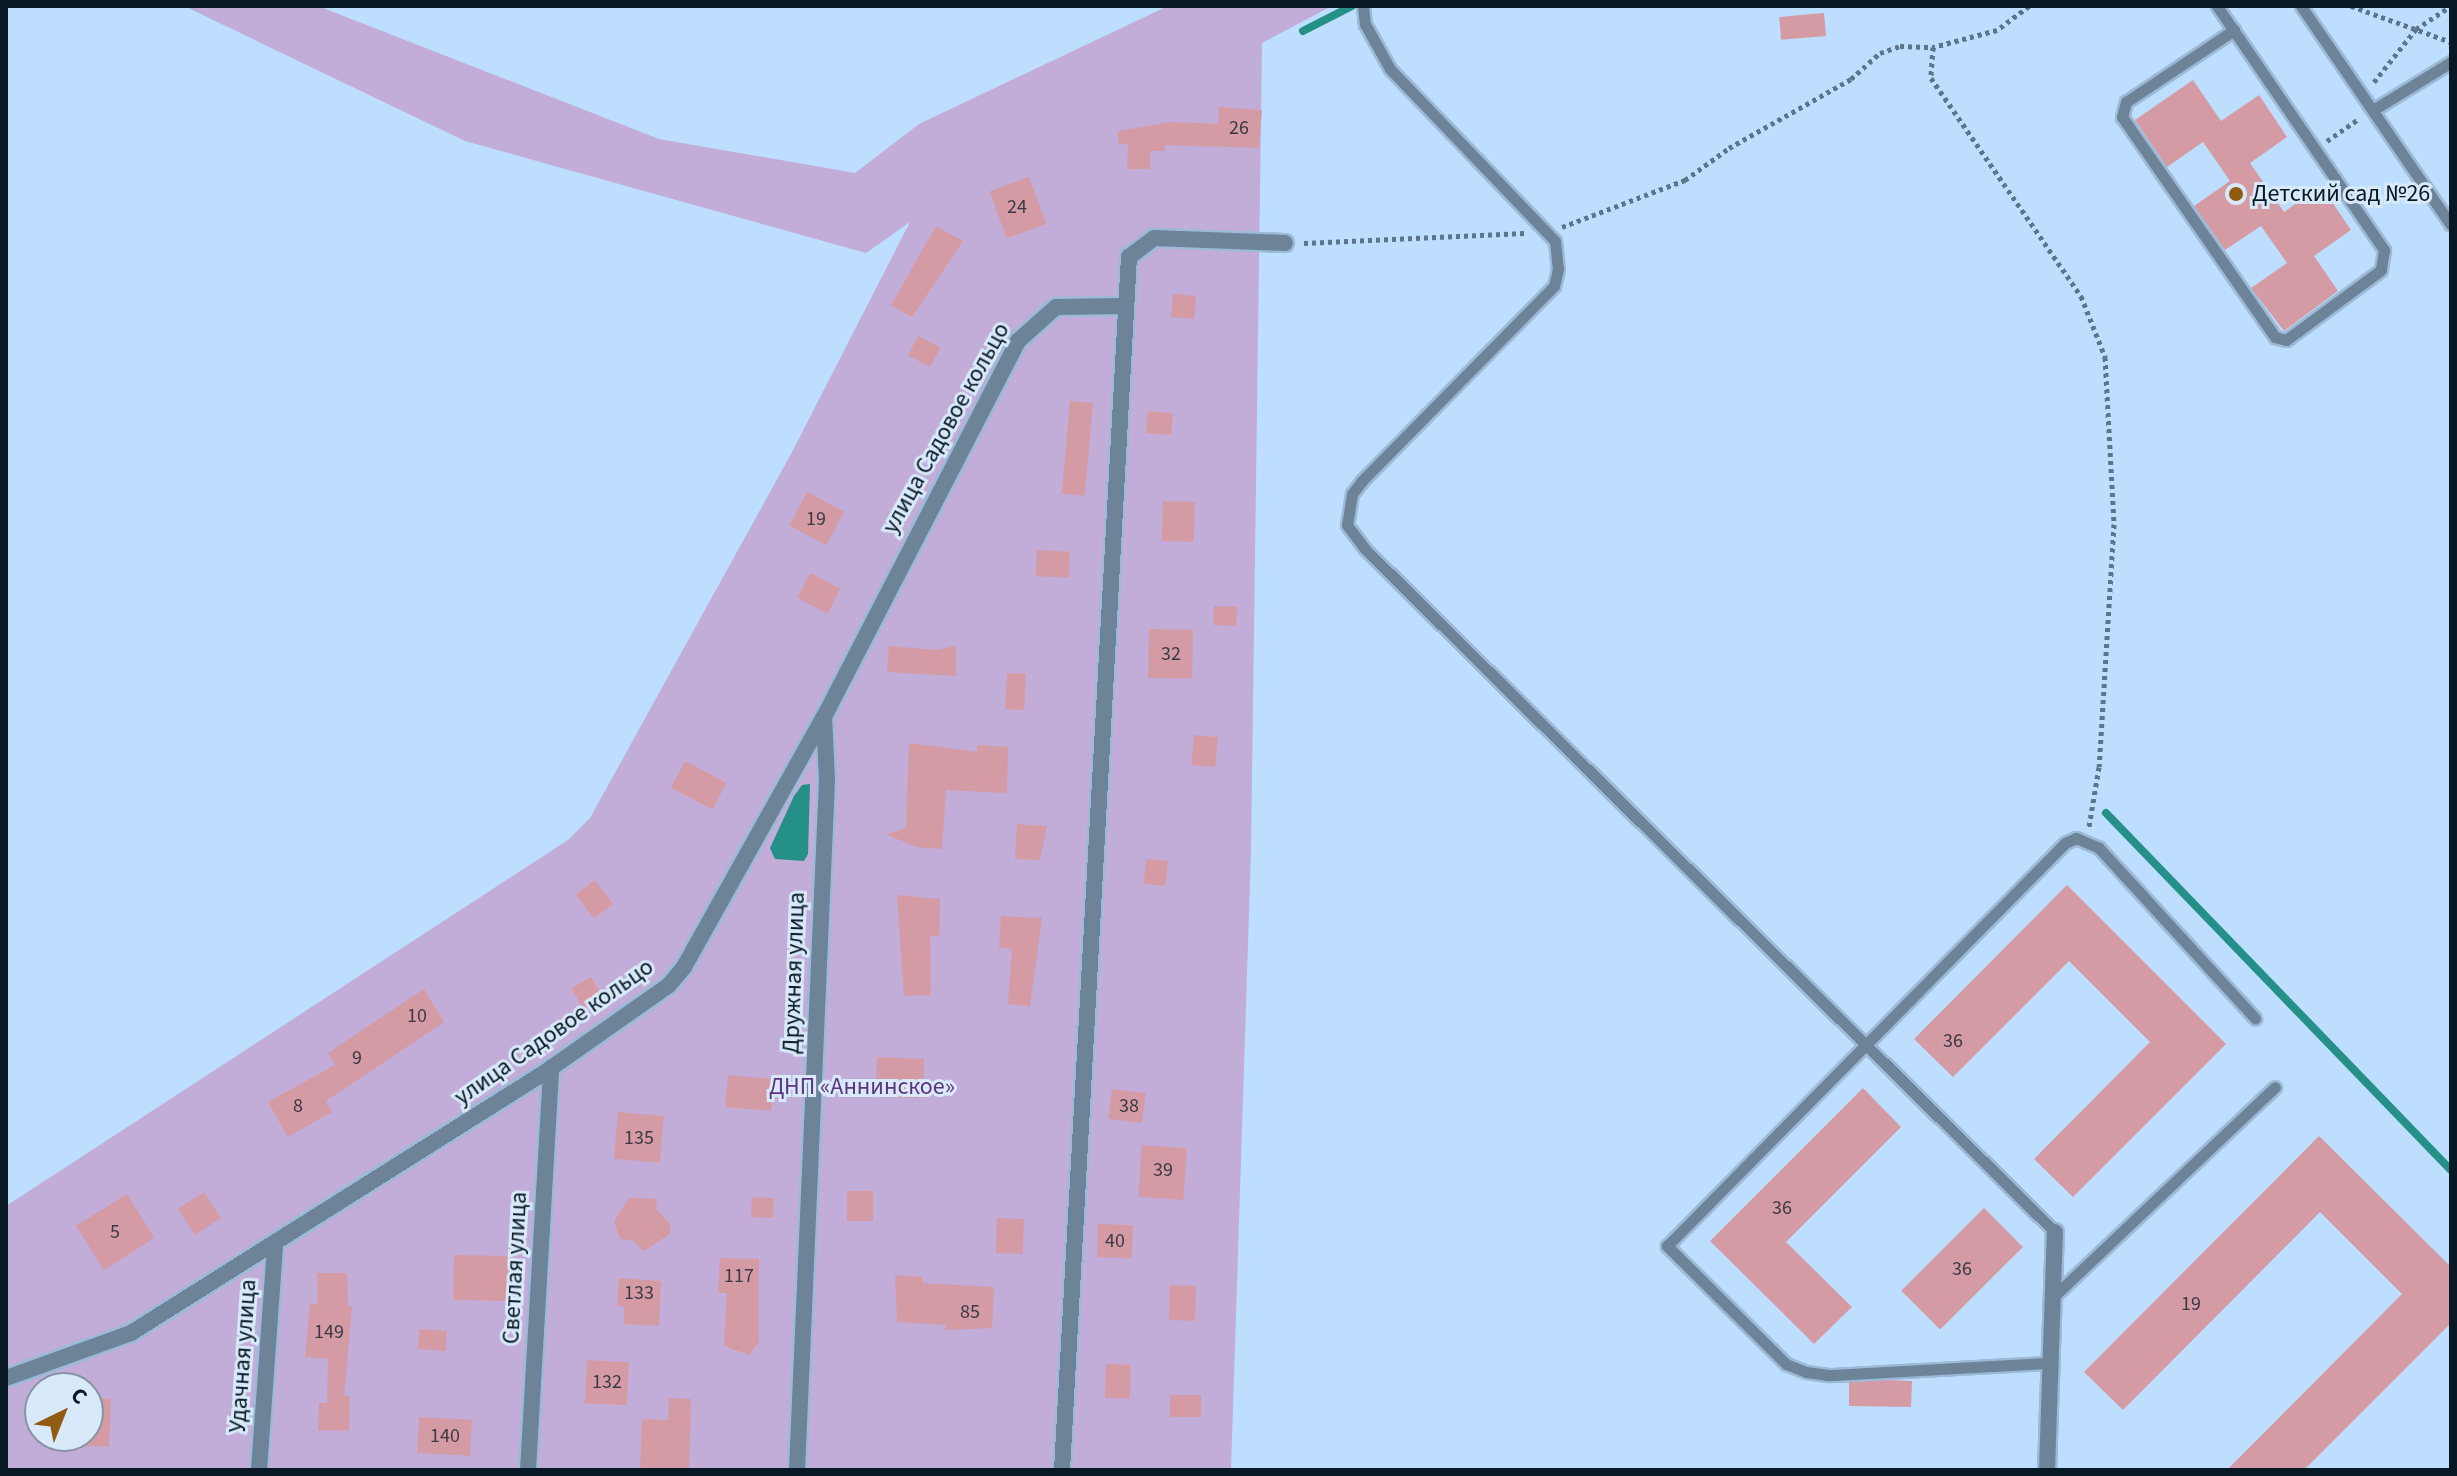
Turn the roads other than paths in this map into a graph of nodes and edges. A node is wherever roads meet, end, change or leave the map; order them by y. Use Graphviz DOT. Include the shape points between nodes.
graph roads {
  1 [pos="1363,6"];
  2 [pos="2217,6"];
  3 [pos="2301,6"];
  4 [pos="2234,30"];
  5 [pos="2451,62"];
  6 [pos="2373,110"];
  7 [pos="2451,225"];
  8 [pos="1285,243"];
  9 [pos="1123,306"];
  10 [pos="824,717"];
  11 [pos="2255,1018"];
  12 [pos="1864,1045"];
  13 [pos="551,1068"];
  14 [pos="2275,1087"];
  15 [pos="2055,1232"];
  16 [pos="275,1245"];
  17 [pos="2051,1300"];
  18 [pos="2046,1363"];
  19 [pos="6,1378"];
  20 [pos="259,1470"];
  21 [pos="528,1470"];
  22 [pos="797,1470"];
  23 [pos="1062,1470"];
  24 [pos="2047,1470"];
  1 -- 12 [label="lane" via="1365,24 1390,69 1547,232 1557,253 1554,286 1362,481 1349,502 1347,525 1376,561"];
  2 -- 4 [label="lane"];
  3 -- 6 [label="lane"];
  4 -- 4 [label="lane" via="2384,250 2381,270 2286,340 2275,337 2122,117 2126,102"];
  5 -- 6 [label="lane"];
  6 -- 7 [label="lane"];
  8 -- 9 [label="street" via="1154,238 1129,257"];
  9 -- 10 [label="street, улица Садовое кольцо" via="1056,307 1018,341"];
  9 -- 23 [label="street"];
  10 -- 13 [label="street, улица Садовое кольцо" via="684,967 669,985"];
  10 -- 22 [label="street, Дружная улица" via="827,780"];
  11 -- 12 [label="lane" via="2087,840 2065,843"];
  12 -- 15 [label="lane"];
  12 -- 18 [label="lane" via="1667,1246 1786,1364 1806,1372"];
  13 -- 16 [label="street, улица Садовое кольцо"];
  13 -- 21 [label="street, Светлая улица"];
  14 -- 17 [label="lane"];
  15 -- 17 [label="street"];
  16 -- 19 [label="street, улица Садовое кольцо" via="131,1333"];
  16 -- 20 [label="street, Удачная улица"];
  17 -- 18 [label="street"];
  18 -- 24 [label="street"];
}
